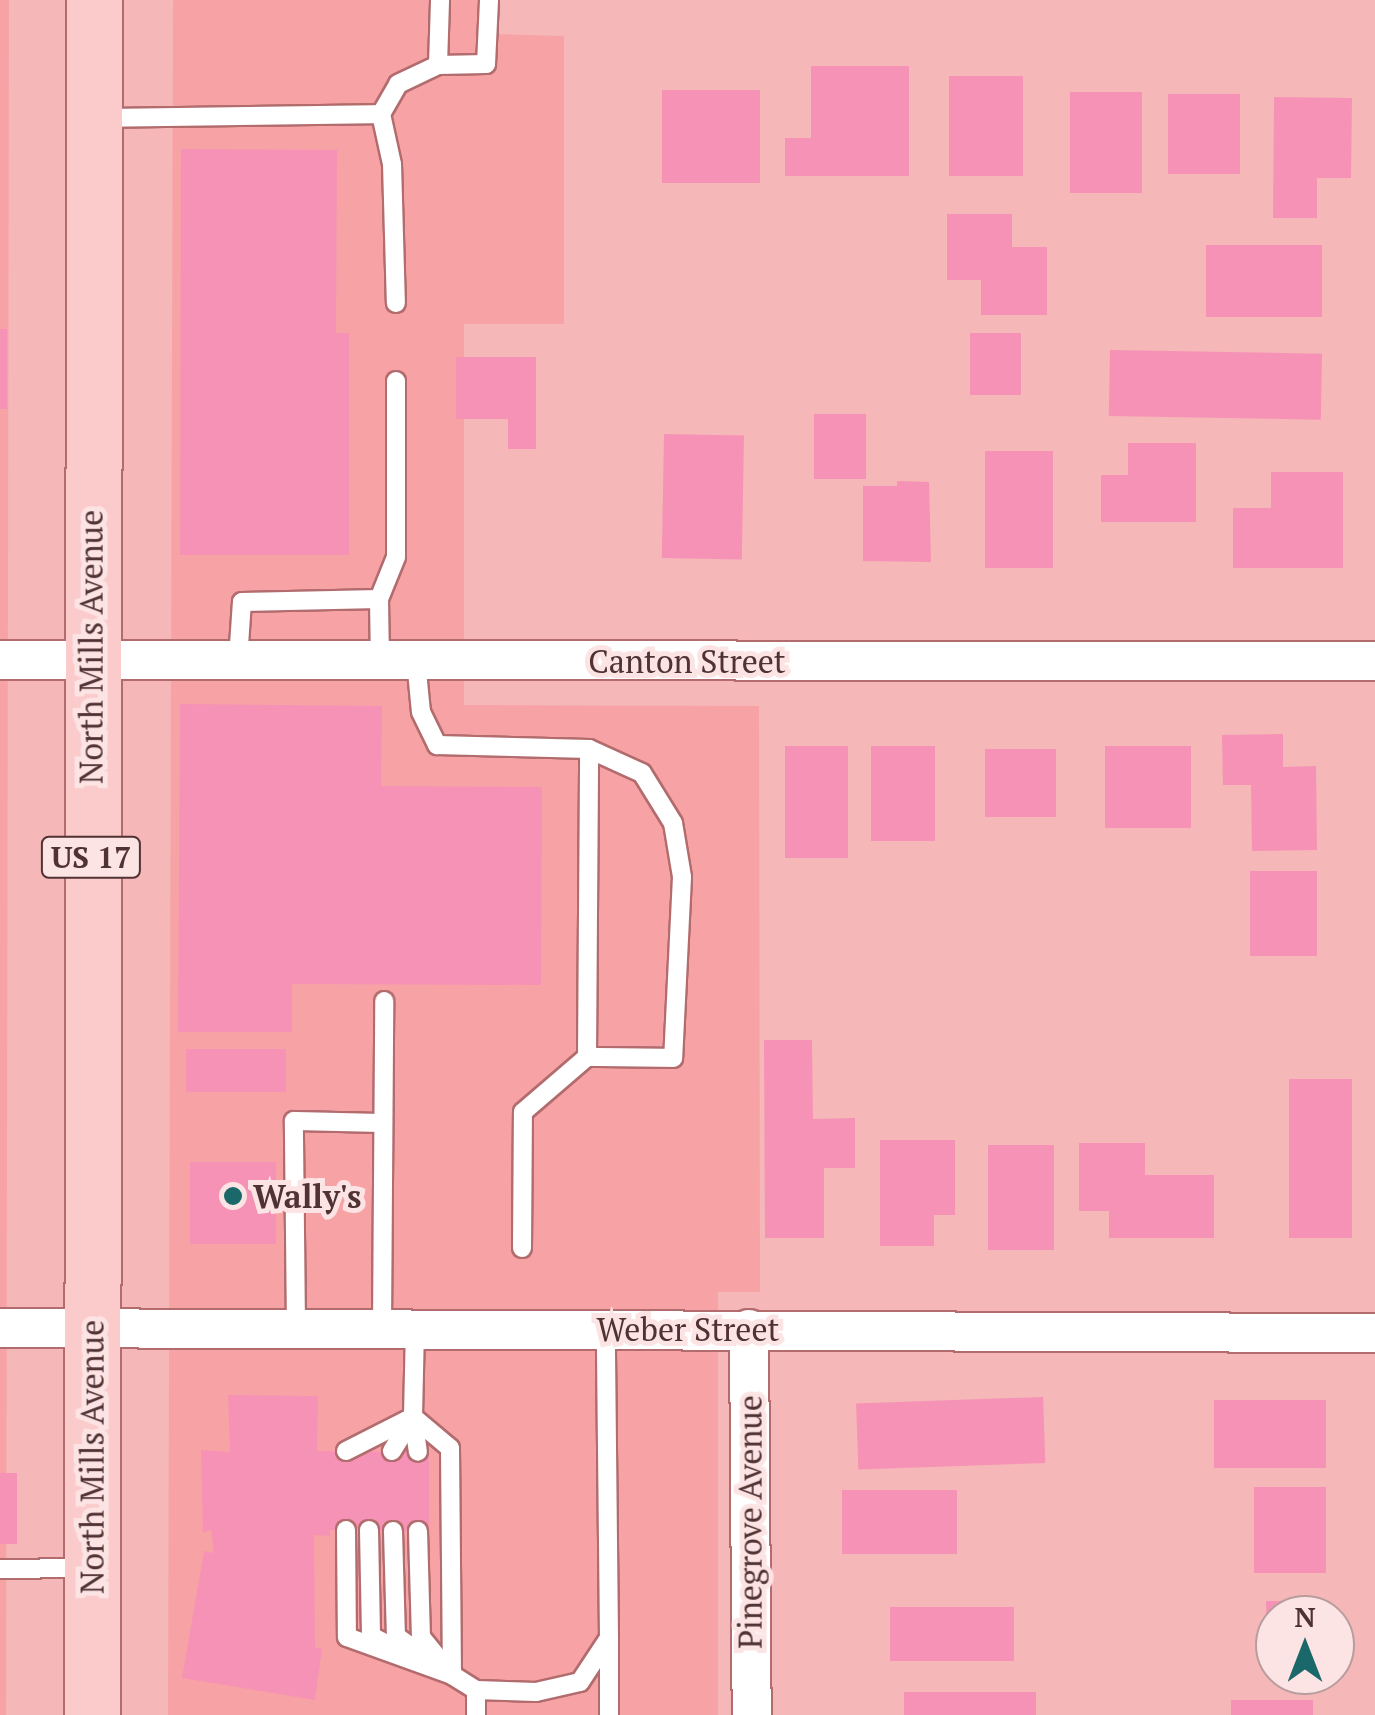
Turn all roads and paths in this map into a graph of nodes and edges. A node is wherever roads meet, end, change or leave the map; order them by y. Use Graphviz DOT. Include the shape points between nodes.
graph roads {
  1 [pos="94,0"];
  2 [pos="440,0"];
  3 [pos="490,0"];
  4 [pos="438,65"];
  5 [pos="381,114"];
  6 [pos="94,118"];
  7 [pos="396,303"];
  8 [pos="396,381"];
  9 [pos="379,599"];
  10 [pos="0,660"];
  11 [pos="91,660"];
  12 [pos="238,660"];
  13 [pos="398,661"];
  14 [pos="1375,661"];
  15 [pos="589,749"];
  16 [pos="384,1001"];
  17 [pos="587,1057"];
  18 [pos="382,1123"];
  19 [pos="522,1248"];
  20 [pos="93,1327"];
  21 [pos="0,1328"];
  22 [pos="296,1328"];
  23 [pos="398,1328"];
  24 [pos="606,1329"];
  25 [pos="748,1329"];
  26 [pos="1375,1333"];
  27 [pos="413,1417"];
  28 [pos="346,1451"];
  29 [pos="368,1452"];
  30 [pos="392,1452"];
  31 [pos="418,1452"];
  32 [pos="346,1530"];
  33 [pos="369,1530"];
  34 [pos="393,1531"];
  35 [pos="418,1531"];
  36 [pos="92,1568"];
  37 [pos="0,1569"];
  38 [pos="609,1638"];
  39 [pos="452,1675"];
  40 [pos="476,1690"];
  41 [pos="92,1715"];
  42 [pos="476,1715"];
  43 [pos="609,1715"];
  44 [pos="752,1715"];
  1 -- 6 [label="main road, North Mills Avenue / US 17"];
  2 -- 4 [label="lane"];
  3 -- 4 [label="lane" via="486,64"];
  4 -- 5 [label="lane" via="398,84"];
  5 -- 6 [label="lane"];
  5 -- 7 [label="lane" via="392,164"];
  6 -- 11 [label="main road, North Mills Avenue / US 17"];
  8 -- 9 [label="lane" via="396,557"];
  9 -- 12 [label="lane" via="242,602"];
  9 -- 13 [label="lane"];
  10 -- 11 [label="street, Canton Street"];
  11 -- 12 [label="street, Canton Street"];
  11 -- 20 [label="main road, North Mills Avenue / US 17"];
  12 -- 13 [label="street, Canton Street"];
  13 -- 14 [label="street, Canton Street"];
  13 -- 15 [label="lane" via="437,745"];
  15 -- 17 [label="lane"];
  15 -- 17 [label="lane" via="642,773 674,822 682,877 674,1058"];
  16 -- 18 [label="lane"];
  17 -- 19 [label="lane" via="523,1112"];
  18 -- 22 [label="lane" via="294,1121"];
  18 -- 23 [label="lane"];
  20 -- 21 [label="street, Weber Street"];
  20 -- 22 [label="street, Weber Street"];
  20 -- 36 [label="main road, North Mills Avenue / US 17"];
  22 -- 23 [label="street, Weber Street"];
  23 -- 24 [label="street, Weber Street"];
  23 -- 27 [label="lane"];
  24 -- 25 [label="street, Weber Street"];
  24 -- 38 [label="lane"];
  25 -- 26 [label="street, Weber Street"];
  25 -- 44 [label="street, Pinegrove Avenue"];
  27 -- 28 [label="lane"];
  27 -- 29 [label="lane"];
  27 -- 30 [label="lane"];
  27 -- 31 [label="lane"];
  27 -- 39 [label="lane" via="450,1448"];
  32 -- 39 [label="lane" via="347,1637"];
  33 -- 39 [label="lane" via="371,1636"];
  34 -- 39 [label="lane" via="396,1636"];
  35 -- 39 [label="lane" via="421,1637"];
  36 -- 37 [label="lane"];
  36 -- 41 [label="main road, North Mills Avenue / US 17"];
  38 -- 40 [label="lane" via="580,1682 536,1692"];
  38 -- 43 [label="lane"];
  39 -- 40 [label="lane"];
  40 -- 42 [label="lane"];
}
